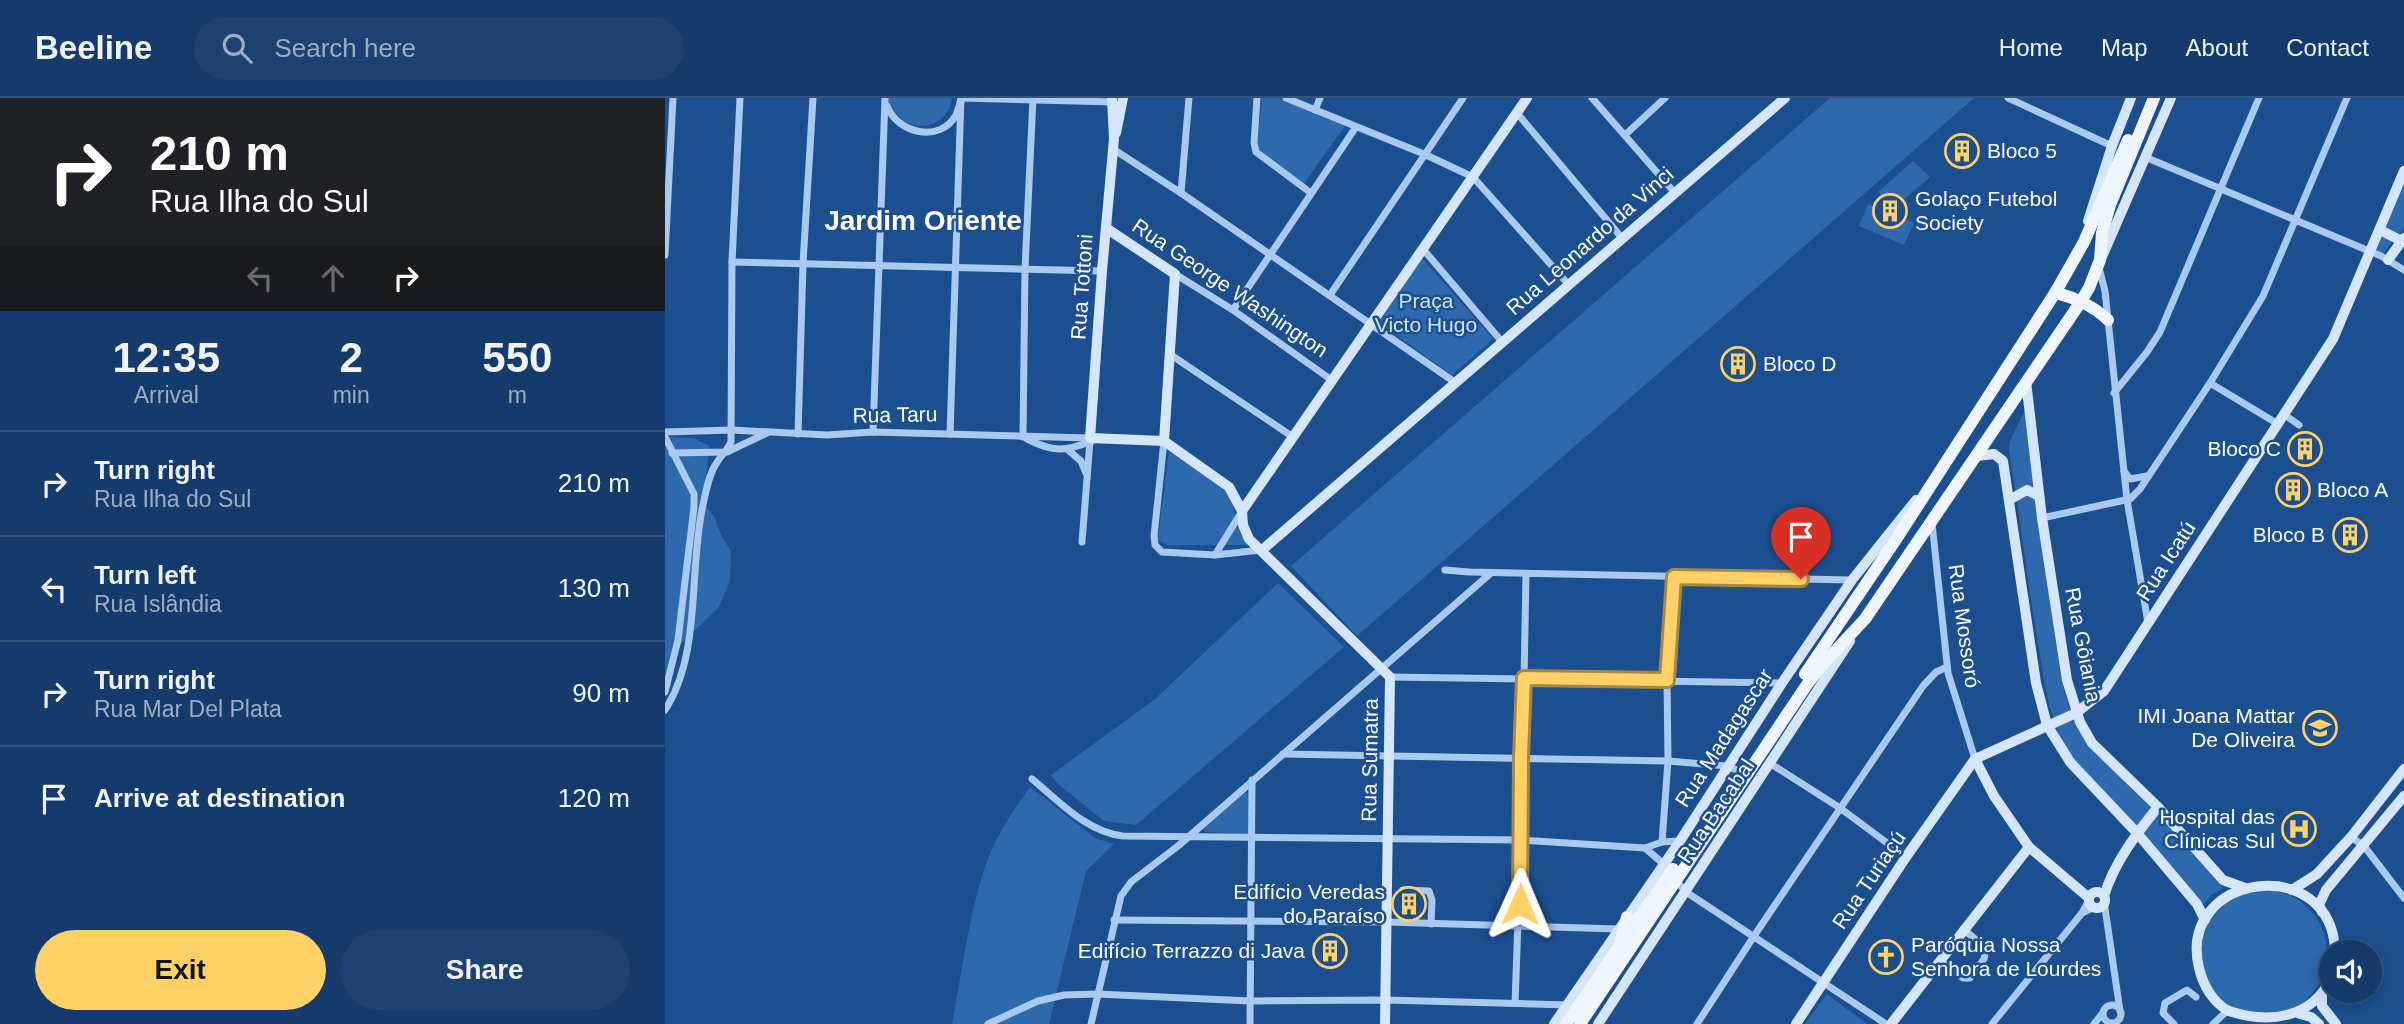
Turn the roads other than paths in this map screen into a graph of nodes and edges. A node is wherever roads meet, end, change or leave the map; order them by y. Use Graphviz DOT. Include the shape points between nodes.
graph roads {
  1 [pos="673,98"];
  2 [pos="740,98"];
  3 [pos="813,98"];
  4 [pos="961,98"];
  5 [pos="1189,98"];
  6 [pos="1257,98"];
  7 [pos="1286,98"];
  8 [pos="1320,98"];
  9 [pos="1463,98"];
  10 [pos="1527,98"];
  11 [pos="1592,98"];
  12 [pos="1665,98"];
  13 [pos="1785,98"];
  14 [pos="2008,98"];
  15 [pos="2032,98"];
  16 [pos="2131,98"];
  17 [pos="2145,98"];
  18 [pos="2154,98"];
  19 [pos="2171,98"];
  20 [pos="2259,98"];
  21 [pos="2347,98"];
  22 [pos="1033,99"];
  23 [pos="1117,100"];
  24 [pos="885,101"];
  25 [pos="2030,108"];
  26 [pos="1315,110"];
  27 [pos="1517,113"];
  28 [pos="1356,127"];
  29 [pos="1625,135"];
  30 [pos="1114,144"];
  31 [pos="2112,146"];
  32 [pos="1424,154"];
  33 [pos="2145,157"];
  34 [pos="2404,171"];
  35 [pos="1473,177"];
  36 [pos="2220,188"];
  37 [pos="1181,193"];
  38 [pos="1311,193"];
  39 [pos="1675,193"];
  40 [pos="2296,222"];
  41 [pos="1106,228"];
  42 [pos="2380,230"];
  43 [pos="1622,238"];
  44 [pos="2403,240"];
  45 [pos="2084,242"];
  46 [pos="1423,249"];
  47 [pos="2370,252"];
  48 [pos="665,255"];
  49 [pos="1270,255"];
  50 [pos="2388,260"];
  51 [pos="732,262"];
  52 [pos="2099,263"];
  53 [pos="803,264"];
  54 [pos="879,266"];
  55 [pos="954,268"];
  56 [pos="1025,269"];
  57 [pos="2404,270"];
  58 [pos="1102,271"];
  59 [pos="1175,274"];
  60 [pos="1569,285"];
  61 [pos="2055,293"];
  62 [pos="1330,295"];
  63 [pos="2080,303"];
  64 [pos="1233,310"];
  65 [pos="2108,320"];
  66 [pos="1372,324"];
  67 [pos="1503,343"];
  68 [pos="1171,355"];
  69 [pos="1333,381"];
  70 [pos="2026,381"];
  71 [pos="1457,383"];
  72 [pos="2210,383"];
  73 [pos="2115,393"];
  74 [pos="2285,415"];
  75 [pos="2278,424"];
  76 [pos="2299,425"];
  77 [pos="732,430"];
  78 [pos="873,432"];
  79 [pos="768,433"];
  80 [pos="950,433"];
  81 [pos="665,434"];
  82 [pos="798,434"];
  83 [pos="1023,437"];
  84 [pos="1056,437"];
  85 [pos="1293,437"];
  86 [pos="1093,439"];
  87 [pos="1164,441"];
  88 [pos="1052,449"];
  89 [pos="1067,449"];
  90 [pos="727,452"];
  91 [pos="672,453"];
  92 [pos="1977,456"];
  93 [pos="2124,471"];
  94 [pos="2147,476"];
  95 [pos="1088,479"];
  96 [pos="1934,480"];
  97 [pos="2039,496"];
  98 [pos="2010,500"];
  99 [pos="2127,500"];
  100 [pos="1242,511"];
  101 [pos="2042,518"];
  102 [pos="1932,522"];
  103 [pos="1895,541"];
  104 [pos="1082,542"];
  105 [pos="1262,550"];
  106 [pos="1912,552"];
  107 [pos="1215,555"];
  108 [pos="1445,570"];
  109 [pos="1491,573"];
  110 [pos="1526,574"];
  111 [pos="1674,577"];
  112 [pos="1852,580"];
  113 [pos="1865,619"];
  114 [pos="2148,624"];
  115 [pos="1947,667"];
  116 [pos="1380,668"];
  117 [pos="1390,677"];
  118 [pos="1524,678"];
  119 [pos="1667,680"];
  120 [pos="1781,682"];
  121 [pos="665,692"];
  122 [pos="665,710"];
  123 [pos="2076,713"];
  124 [pos="2047,725"];
  125 [pos="1282,754"];
  126 [pos="1390,754"];
  127 [pos="1521,757"];
  128 [pos="1975,759"];
  129 [pos="1668,761"];
  130 [pos="1771,764"];
  131 [pos="1727,766"];
  132 [pos="2404,769"];
  133 [pos="1744,772"];
  134 [pos="1032,779"];
  135 [pos="1252,780"];
  136 [pos="1754,789"];
  137 [pos="2404,796"];
  138 [pos="2158,807"];
  139 [pos="1840,808"];
  140 [pos="2137,833"];
  141 [pos="2351,837"];
  142 [pos="1186,838"];
  143 [pos="1252,838"];
  144 [pos="1387,839"];
  145 [pos="1521,840"];
  146 [pos="1680,841"];
  147 [pos="1662,842"];
  148 [pos="2364,846"];
  149 [pos="2029,847"];
  150 [pos="1645,848"];
  151 [pos="1906,858"];
  152 [pos="1672,872"];
  153 [pos="1699,872"];
  154 [pos="2245,888"];
  155 [pos="1403,890"];
  156 [pos="2292,890"];
  157 [pos="1686,892"];
  158 [pos="2404,898"];
  159 [pos="2096,900"];
  160 [pos="2325,917"];
  161 [pos="1114,920"];
  162 [pos="2205,920"];
  163 [pos="1249,921"];
  164 [pos="1387,922"];
  165 [pos="1623,923"];
  166 [pos="1431,924"];
  167 [pos="1519,925"];
  168 [pos="1963,929"];
  169 [pos="1754,936"];
  170 [pos="2333,940"];
  171 [pos="1619,948"];
  172 [pos="1940,961"];
  173 [pos="1823,984"];
  174 [pos="2115,984"];
  175 [pos="1097,994"];
  176 [pos="2196,997"];
  177 [pos="2319,997"];
  178 [pos="1386,1000"];
  179 [pos="1250,1002"];
  180 [pos="1515,1003"];
  181 [pos="2322,1003"];
  182 [pos="1568,1005"];
  183 [pos="2109,1005"];
  184 [pos="2227,1011"];
  185 [pos="2102,1014"];
  186 [pos="2300,1014"];
  187 [pos="2121,1017"];
  188 [pos="2253,1023"];
  189 [pos="988,1024"];
  190 [pos="1091,1024"];
  191 [pos="1251,1024"];
  192 [pos="1385,1024"];
  193 [pos="1554,1024"];
  194 [pos="1566,1024"];
  195 [pos="1580,1024"];
  196 [pos="1598,1024"];
  197 [pos="1697,1024"];
  198 [pos="1796,1024"];
  199 [pos="1888,1024"];
  200 [pos="1991,1024"];
  201 [pos="2094,1024"];
  202 [pos="2110,1024"];
  203 [pos="2174,1024"];
  204 [pos="2213,1024"];
  205 [pos="2319,1024"];
  206 [pos="2336,1024"];
  1 -- 48 [label="street"];
  2 -- 51 [label="street"];
  3 -- 53 [label="street"];
  4 -- 22 [label="street"];
  4 -- 24 [label="street" via="955,117 945,126 919,132 898,123"];
  4 -- 55 [label="street"];
  5 -- 37 [label="street"];
  6 -- 38 [label="street" via="1256,152"];
  7 -- 26 [label="street"];
  8 -- 26 [label="street"];
  9 -- 32 [label="street"];
  10 -- 27 [label="street"];
  11 -- 29 [label="street"];
  12 -- 29 [label="street"];
  13 -- 39 [label="street, Rua Leonardo da Vinci"];
  14 -- 25 [label="street"];
  15 -- 25 [label="street"];
  16 -- 31 [label="street"];
  17 -- 45 [label="main road"];
  18 -- 52 [label="main road" via="2110,205"];
  19 -- 33 [label="street"];
  20 -- 36 [label="street"];
  21 -- 40 [label="street"];
  22 -- 23 [label="street"];
  22 -- 56 [label="street"];
  23 -- 30 [label="street, Rua Tottoni"];
  24 -- 54 [label="street"];
  25 -- 31 [label="street"];
  26 -- 28 [label="street"];
  27 -- 35 [label="street"];
  27 -- 43 [label="street"];
  28 -- 32 [label="street"];
  28 -- 38 [label="street"];
  29 -- 39 [label="street"];
  30 -- 37 [label="street"];
  30 -- 41 [label="street, Rua Tottoni"];
  31 -- 45 [label="street"];
  32 -- 35 [label="street"];
  32 -- 62 [label="street"];
  33 -- 36 [label="street"];
  33 -- 52 [label="street"];
  34 -- 42 [label="street, Rua Icatú"];
  35 -- 46 [label="street"];
  35 -- 60 [label="street"];
  36 -- 40 [label="street"];
  36 -- 73 [label="street" via="2160,332"];
  37 -- 49 [label="street"];
  38 -- 49 [label="street"];
  39 -- 43 [label="street, Rua Leonardo da Vinci"];
  40 -- 47 [label="street"];
  40 -- 72 [label="street" via="2263,296"];
  41 -- 58 [label="street, Rua Tottoni"];
  41 -- 59 [label="street, Rua George Washington"];
  42 -- 44 [label="street"];
  42 -- 47 [label="street, Rua Icatú"];
  43 -- 60 [label="street, Rua Leonardo da Vinci"];
  44 -- 50 [label="street"];
  45 -- 61 [label="main road"];
  46 -- 66 [label="street"];
  46 -- 67 [label="street"];
  47 -- 50 [label="street"];
  47 -- 74 [label="street, Rua Icatú" via="2339,328"];
  49 -- 62 [label="street"];
  49 -- 64 [label="street"];
  50 -- 57 [label="street"];
  51 -- 53 [label="street"];
  51 -- 77 [label="street"];
  52 -- 63 [label="main road"];
  52 -- 65 [label="street"];
  53 -- 54 [label="street"];
  53 -- 82 [label="street"];
  54 -- 55 [label="street"];
  54 -- 78 [label="street"];
  55 -- 56 [label="street"];
  55 -- 80 [label="street"];
  56 -- 58 [label="street"];
  56 -- 83 [label="street"];
  58 -- 86 [label="street, Rua Tottoni"];
  59 -- 64 [label="street, Rua George Washington"];
  59 -- 68 [label="street"];
  60 -- 67 [label="street, Rua Leonardo da Vinci"];
  61 -- 63 [label="main road"];
  61 -- 96 [label="main road"];
  62 -- 66 [label="street"];
  63 -- 65 [label="main road"];
  63 -- 70 [label="main road"];
  64 -- 69 [label="street, Rua George Washington"];
  65 -- 73 [label="street"];
  66 -- 69 [label="street"];
  66 -- 71 [label="street"];
  67 -- 71 [label="street, Rua Leonardo da Vinci"];
  68 -- 85 [label="street"];
  68 -- 87 [label="street"];
  69 -- 85 [label="street"];
  70 -- 92 [label="main road"];
  70 -- 97 [label="street, Rua Gôiania"];
  71 -- 105 [label="street, Rua Leonardo da Vinci"];
  72 -- 75 [label="street"];
  72 -- 94 [label="street"];
  73 -- 93 [label="street"];
  74 -- 75 [label="street, Rua Icatú"];
  74 -- 76 [label="street"];
  75 -- 114 [label="street, Rua Icatú"];
  77 -- 79 [label="street, Rua Taru"];
  77 -- 81 [label="street, Rua Taru"];
  77 -- 90 [label="street"];
  78 -- 80 [label="street, Rua Taru"];
  78 -- 82 [label="street, Rua Taru"];
  79 -- 82 [label="street, Rua Taru"];
  79 -- 90 [label="street, Rua Taru"];
  80 -- 83 [label="street, Rua Taru"];
  81 -- 91 [label="street"];
  83 -- 84 [label="street, Rua Taru"];
  83 -- 88 [label="street, Rua Taru"];
  84 -- 86 [label="street, Rua Taru"];
  84 -- 88 [label="street"];
  85 -- 100 [label="street"];
  86 -- 87 [label="street, Rua Taru"];
  86 -- 89 [label="street, Rua Taru"];
  86 -- 95 [label="street, Rua Tottoni"];
  87 -- 100 [label="street" via="1229,487"];
  87 -- 107 [label="street" via="1155,545 1162,552"];
  88 -- 89 [label="street, Rua Taru"];
  89 -- 95 [label="street" via="1081,461"];
  90 -- 91 [label="street, Rua Taru"];
  90 -- 122 [label="street" via="716,464 702,512 686,653 675,695"];
  91 -- 121 [label="street" via="694,494 694,507 678,640"];
  92 -- 98 [label="street" via="1994,454 2003,461"];
  92 -- 102 [label="main road"];
  93 -- 94 [label="street" via="2134,480"];
  93 -- 99 [label="street"];
  94 -- 99 [label="street"];
  95 -- 104 [label="street, Rua Tottoni"];
  96 -- 103 [label="main road"];
  96 -- 112 [label="street, Rua Madagascar"];
  97 -- 98 [label="street" via="2027,490"];
  97 -- 101 [label="street, Rua Gôiania"];
  98 -- 124 [label="street" via="2036,682"];
  99 -- 101 [label="street"];
  99 -- 114 [label="street"];
  100 -- 105 [label="street" via="1249,539"];
  100 -- 107 [label="street"];
  101 -- 123 [label="street, Rua Gôiania"];
  102 -- 106 [label="main road"];
  102 -- 115 [label="street, Rua Mossoró"];
  103 -- 106 [label="main road"];
  103 -- 133 [label="main road"];
  105 -- 107 [label="street"];
  105 -- 116 [label="street, Rua Sumatra"];
  106 -- 113 [label="main road"];
  108 -- 109 [label="street"];
  109 -- 110 [label="street"];
  109 -- 116 [label="street"];
  110 -- 111 [label="street"];
  110 -- 118 [label="street"];
  111 -- 112 [label="street"];
  111 -- 119 [label="street"];
  112 -- 120 [label="street, Rua Madagascar"];
  113 -- 130 [label="street, Rua Bacabal"];
  113 -- 133 [label="main road" via="1823,664"];
  114 -- 123 [label="street, Rua Icatú" via="2104,691"];
  115 -- 128 [label="street, Rua Mossoró"];
  115 -- 139 [label="street" via="1923,687"];
  116 -- 117 [label="street, Rua Sumatra"];
  116 -- 125 [label="street"];
  117 -- 118 [label="street"];
  117 -- 126 [label="street, Rua Sumatra"];
  118 -- 119 [label="street"];
  118 -- 127 [label="street"];
  119 -- 120 [label="street"];
  119 -- 129 [label="street"];
  120 -- 131 [label="street, Rua Madagascar"];
  123 -- 124 [label="street, Rua Icatú"];
  123 -- 138 [label="street, Rua Gôiania" via="2092,743"];
  124 -- 128 [label="street, Rua Icatú"];
  124 -- 140 [label="street" via="2070,762"];
  125 -- 126 [label="street"];
  125 -- 135 [label="street"];
  126 -- 127 [label="street"];
  126 -- 144 [label="street, Rua Sumatra"];
  127 -- 129 [label="street"];
  127 -- 145 [label="street"];
  128 -- 149 [label="street, Rua Mossoró"];
  128 -- 151 [label="street, Rua Turiaçú"];
  129 -- 131 [label="street"];
  129 -- 147 [label="street"];
  130 -- 136 [label="street, Rua Bacabal"];
  130 -- 139 [label="street"];
  131 -- 133 [label="street"];
  131 -- 146 [label="street, Rua Madagascar"];
  132 -- 141 [label="street"];
  133 -- 136 [label="street" via="1752,778"];
  133 -- 152 [label="main road"];
  134 -- 142 [label="street" via="1108,835"];
  135 -- 142 [label="street"];
  135 -- 143 [label="street"];
  136 -- 153 [label="street, Rua Bacabal"];
  137 -- 148 [label="street"];
  138 -- 140 [label="street"];
  138 -- 154 [label="street, Rua Gôiania" via="2223,880"];
  139 -- 151 [label="street"];
  139 -- 169 [label="street"];
  140 -- 159 [label="street"];
  140 -- 162 [label="street" via="2197,904"];
  141 -- 148 [label="street"];
  141 -- 156 [label="street" via="2317,874"];
  142 -- 143 [label="street"];
  142 -- 161 [label="street" via="1131,883 1121,896"];
  143 -- 144 [label="street"];
  143 -- 163 [label="street"];
  144 -- 145 [label="street"];
  144 -- 164 [label="street, Rua Sumatra"];
  145 -- 150 [label="street"];
  145 -- 167 [label="street"];
  146 -- 147 [label="street"];
  146 -- 152 [label="street, Rua Madagascar"];
  147 -- 150 [label="street"];
  148 -- 158 [label="street"];
  148 -- 160 [label="street" via="2322,897 2319,905"];
  149 -- 159 [label="street, Rua Mossoró"];
  149 -- 168 [label="street"];
  150 -- 152 [label="street"];
  151 -- 173 [label="street, Rua Turiaçú"];
  152 -- 153 [label="street"];
  152 -- 157 [label="street"];
  152 -- 165 [label="street, Rua Madagascar"];
  152 -- 171 [label="main road"];
  152 -- 195 [label="main road"];
  153 -- 157 [label="street, Rua Bacabal"];
  154 -- 156 [label="street" via="2277,885"];
  154 -- 162 [label="street" via="2215,906"];
  155 -- 166 [label="street" via="1429,891"];
  156 -- 160 [label="street" via="2305,896"];
  157 -- 169 [label="street"];
  157 -- 196 [label="street, Rua Bacabal"];
  159 -- 174 [label="street" via="2108,918"];
  159 -- 200 [label="street"];
  160 -- 170 [label="street"];
  161 -- 163 [label="street"];
  161 -- 175 [label="street"];
  162 -- 184 [label="street" via="2197,949 2201,979"];
  163 -- 164 [label="street"];
  163 -- 179 [label="street"];
  164 -- 166 [label="street"];
  164 -- 178 [label="street, Rua Sumatra"];
  165 -- 167 [label="street"];
  165 -- 171 [label="main road"];
  165 -- 182 [label="street, Rua Madagascar"];
  166 -- 167 [label="street"];
  167 -- 180 [label="street"];
  168 -- 172 [label="street"];
  168 -- 172 [label="street" via="1986,948 1984,959 1970,978"];
  169 -- 173 [label="street"];
  169 -- 197 [label="street"];
  171 -- 194 [label="main road"];
  172 -- 199 [label="street"];
  173 -- 198 [label="street, Rua Turiaçú"];
  173 -- 199 [label="street"];
  174 -- 183 [label="street"];
  174 -- 187 [label="street"];
  175 -- 179 [label="street"];
  175 -- 189 [label="street" via="1038,1001"];
  175 -- 190 [label="street"];
  176 -- 203 [label="street" via="2187,990 2165,1003 2163,1013"];
  177 -- 186 [label="street"];
  178 -- 179 [label="street"];
  178 -- 180 [label="street"];
  178 -- 192 [label="street, Rua Sumatra"];
  179 -- 191 [label="street"];
  180 -- 182 [label="street"];
  181 -- 206 [label="street"];
  182 -- 193 [label="street, Rua Madagascar"];
  183 -- 185 [label="street"];
  183 -- 187 [label="street" via="2117,1006"];
  184 -- 188 [label="street"];
  184 -- 204 [label="street"];
  185 -- 201 [label="street"];
  185 -- 202 [label="street"];
  186 -- 188 [label="street"];
  186 -- 205 [label="street"];
  187 -- 202 [label="street"];
}
